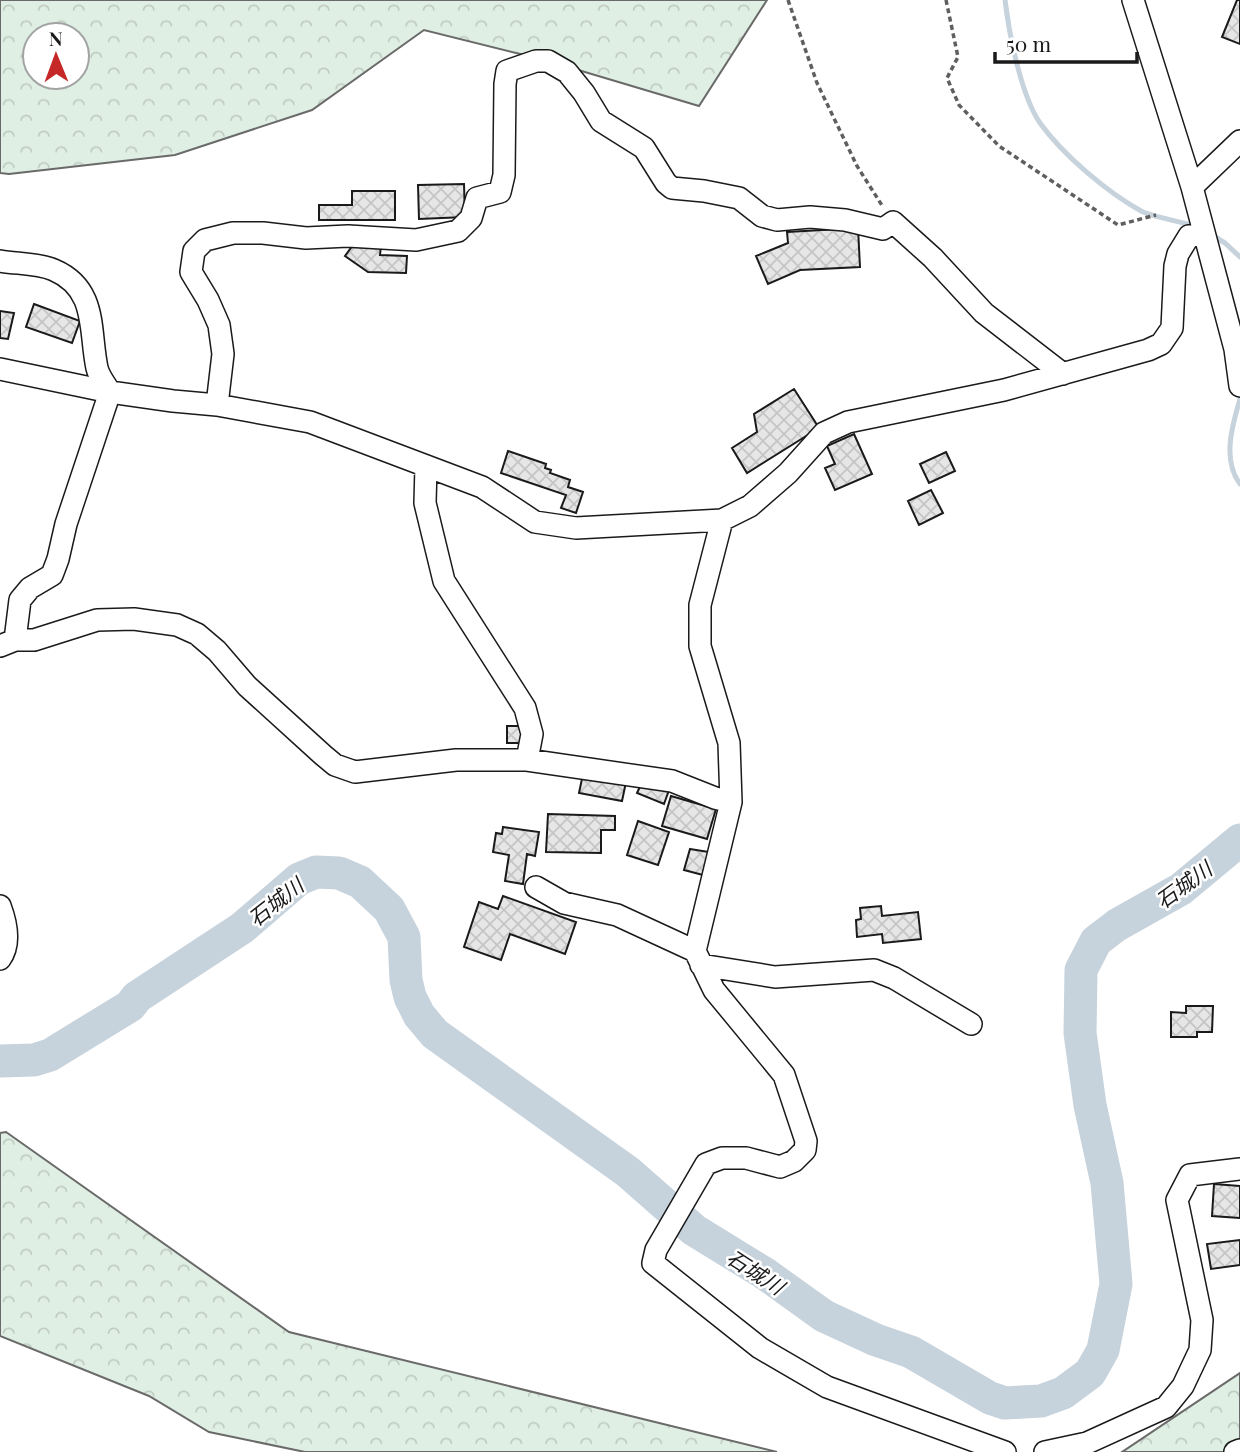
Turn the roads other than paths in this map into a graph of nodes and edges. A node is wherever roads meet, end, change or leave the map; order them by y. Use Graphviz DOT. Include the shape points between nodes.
graph roads {
  1 [pos="1133,0"];
  2 [pos="1240,141"];
  3 [pos="1192,187"];
  4 [pos="1204,234"];
  5 [pos="0,261"];
  6 [pos="0,369"];
  7 [pos="1063,374"];
  8 [pos="1240,386"];
  9 [pos="110,392"];
  10 [pos="217,405"];
  11 [pos="426,466"];
  12 [pos="722,520"];
  13 [pos="7,643"];
  14 [pos="527,760"];
  15 [pos="732,802"];
  16 [pos="536,887"];
  17 [pos="0,906"];
  18 [pos="698,958"];
  19 [pos="0,959"];
  20 [pos="971,1024"];
  21 [pos="1240,1169"];
  22 [pos="1240,1450"];
  23 [pos="1005,1452"];
  24 [pos="1045,1452"];
  25 [pos="1235,1452"];
  1 -- 3 [label="street"];
  2 -- 3 [label="street"];
  3 -- 4 [label="street"];
  4 -- 7 [label="street" via="1189,236 1178,254 1172,328 1161,344"];
  4 -- 8 [label="street" via="1235,349"];
  5 -- 9 [label="street" via="52,268 81,292 92,318 98,372"];
  6 -- 9 [label="street"];
  7 -- 10 [label="street" via="984,313 893,222 883,229 810,217 777,220 762,216 739,198 672,188 644,148 601,121 567,72 548,61 536,61 507,71 500,192 477,198 471,218 458,231 416,240 233,233 205,240 194,251 191,272 219,325 223,354"];
  7 -- 12 [label="street" via="848,422 824,433 750,506"];
  9 -- 10 [label="street"];
  9 -- 13 [label="street" via="58,559 51,575 20,600"];
  10 -- 11 [label="street" via="310,422"];
  11 -- 12 [label="street" via="482,487 535,522 576,527"];
  11 -- 14 [label="street" via="425,503 444,581 525,708 532,734"];
  12 -- 15 [label="street" via="700,605 700,646 729,743"];
  13 -- 14 [label="street" via="34,640 97,620 177,625 197,634 335,765 355,772 456,760"];
  14 -- 15 [label="street" via="672,781"];
  15 -- 18 [label="street"];
  16 -- 18 [label="street" via="564,903 617,915"];
  17 -- 19 [label="street" via="6,921 5,952"];
  18 -- 20 [label="street" via="775,976 874,970"];
  18 -- 23 [label="street" via="714,990 784,1075 805,1150 780,1167 746,1158 722,1158 706,1164 653,1263 760,1348 827,1387"];
  21 -- 24 [label="street" via="1190,1175 1177,1199 1202,1320 1200,1350 1183,1386 1166,1408 1087,1443"];
  22 -- 25 [label="street"];
}
